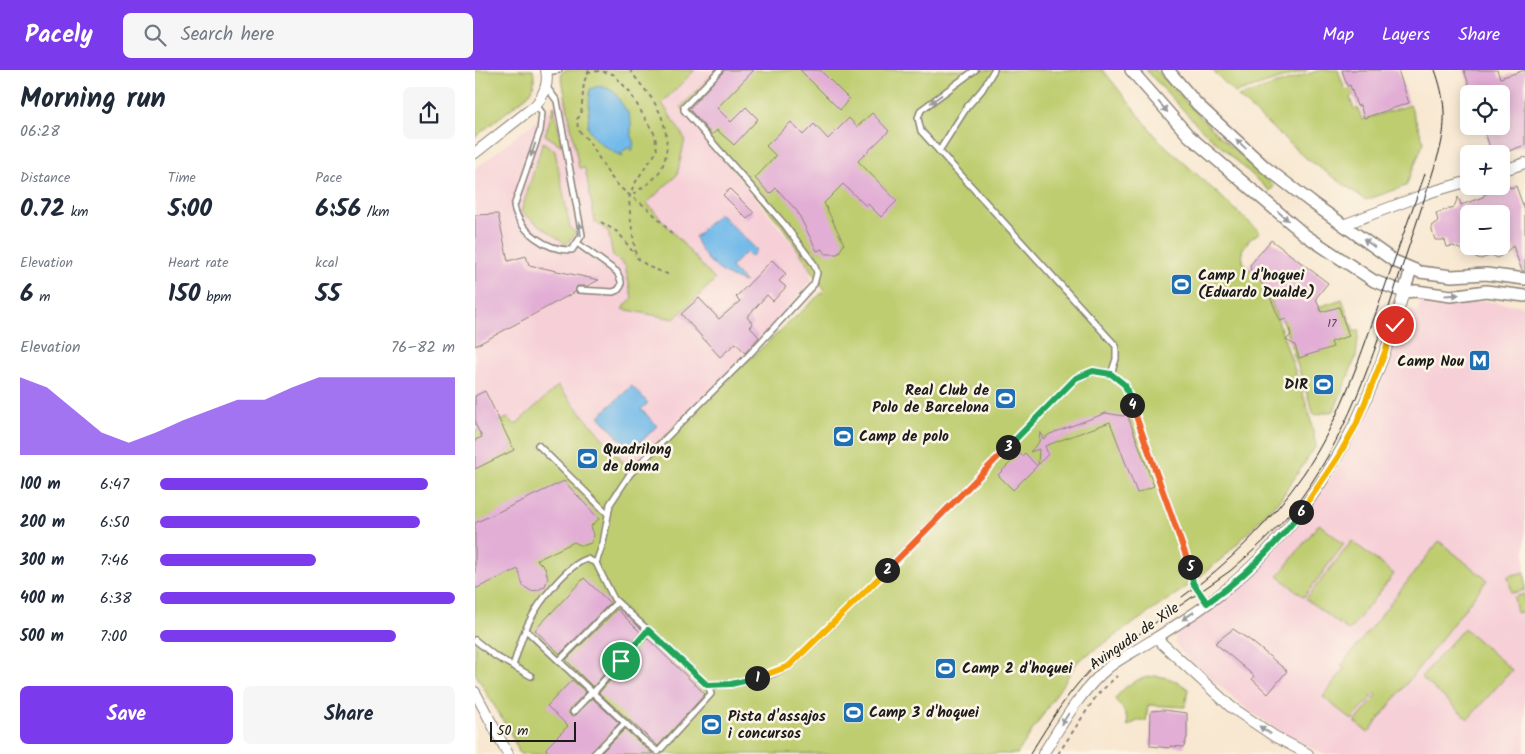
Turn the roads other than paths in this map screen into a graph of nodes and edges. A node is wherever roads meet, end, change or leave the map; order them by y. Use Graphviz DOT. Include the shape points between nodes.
graph roads {
  1 [pos="559,70"];
  2 [pos="720,70"];
  3 [pos="975,70"];
  4 [pos="994,70"];
  5 [pos="1131,70"];
  6 [pos="1168,70"];
  7 [pos="546,71"];
  8 [pos="546,86"];
  9 [pos="536,105"];
  10 [pos="939,151"];
  11 [pos="475,153"];
  12 [pos="1525,163"];
  13 [pos="1510,168"];
  14 [pos="1460,184"];
  15 [pos="1343,225"];
  16 [pos="577,243"];
  17 [pos="1411,269"];
  18 [pos="1525,279"];
  19 [pos="579,290"];
  20 [pos="1404,292"];
  21 [pos="1525,296"];
  22 [pos="1111,374"];
  23 [pos="538,446"];
  24 [pos="608,514"];
  25 [pos="596,563"];
  26 [pos="617,602"];
  27 [pos="1207,603"];
  28 [pos="526,630"];
  29 [pos="648,630"];
  30 [pos="1156,638"];
  31 [pos="475,640"];
  32 [pos="559,661"];
  33 [pos="513,666"];
  34 [pos="531,676"];
  35 [pos="707,685"];
  36 [pos="475,692"];
  37 [pos="592,692"];
  38 [pos="573,712"];
  39 [pos="625,723"];
  40 [pos="508,754"];
  41 [pos="594,754"];
  42 [pos="1043,754"];
  43 [pos="1307,754"];
  1 -- 7 [label="lane"];
  2 -- 24 [label="lane" via="684,110 784,224 814,264 817,273 814,284 747,357 630,474 610,504"];
  3 -- 10 [label="lane, one-way" via="921,110 918,118 921,131"];
  4 -- 10 [label="lane"];
  5 -- 20 [label="street, one-way" via="1189,136 1305,235 1374,281"];
  15 -- 6 [label="street, one-way" via="1265,167 1197,104"];
  7 -- 8 [label="street"];
  8 -- 9 [label="street"];
  16 -- 8 [label="lane, one-way" via="582,235 557,101"];
  9 -- 11 [label="street"];
  9 -- 16 [label="lane, one-way" via="542,113 540,131 514,206 515,214 534,236 549,247 572,250"];
  10 -- 22 [label="lane" via="1116,346"];
  12 -- 13 [label="street"];
  14 -- 15 [label="street"];
  17 -- 15 [label="street, one-way" via="1394,261"];
  16 -- 19 [label="lane" via="617,272 621,280 621,286 613,292"];
  17 -- 18 [label="street" via="1452,276 1486,274"];
  17 -- 20 [label="street, Avinguda de Xile"];
  20 -- 21 [label="street, one-way" via="1451,296 1486,291"];
  20 -- 27 [label="street, Avinguda de Xile" via="1390,342 1356,425 1338,457 1300,514 1255,564"];
  22 -- 27 [label="lane" via="1125,385 1193,583"];
  22 -- 35 [label="lane" via="1093,371 1076,378 789,666 765,677"];
  23 -- 24 [label="lane"];
  24 -- 25 [label="lane"];
  25 -- 26 [label="lane"];
  25 -- 28 [label="lane" via="587,559 567,571 547,595"];
  26 -- 29 [label="lane"];
  26 -- 32 [label="lane"];
  27 -- 30 [label="street, Avinguda de Xile, one-way"];
  28 -- 32 [label="lane"];
  28 -- 33 [label="lane"];
  29 -- 35 [label="lane"];
  29 -- 37 [label="lane"];
  30 -- 42 [label="street, Avinguda de Xile, one-way" via="1099,677 1078,700"];
  43 -- 30 [label="street, one-way" via="1231,707"];
  31 -- 33 [label="lane"];
  32 -- 37 [label="lane"];
  33 -- 34 [label="lane"];
  35 -- 39 [label="lane" via="711,694 658,752"];
  36 -- 40 [label="street"];
  37 -- 38 [label="lane"];
  37 -- 39 [label="lane"];
  39 -- 41 [label="lane"];
}
